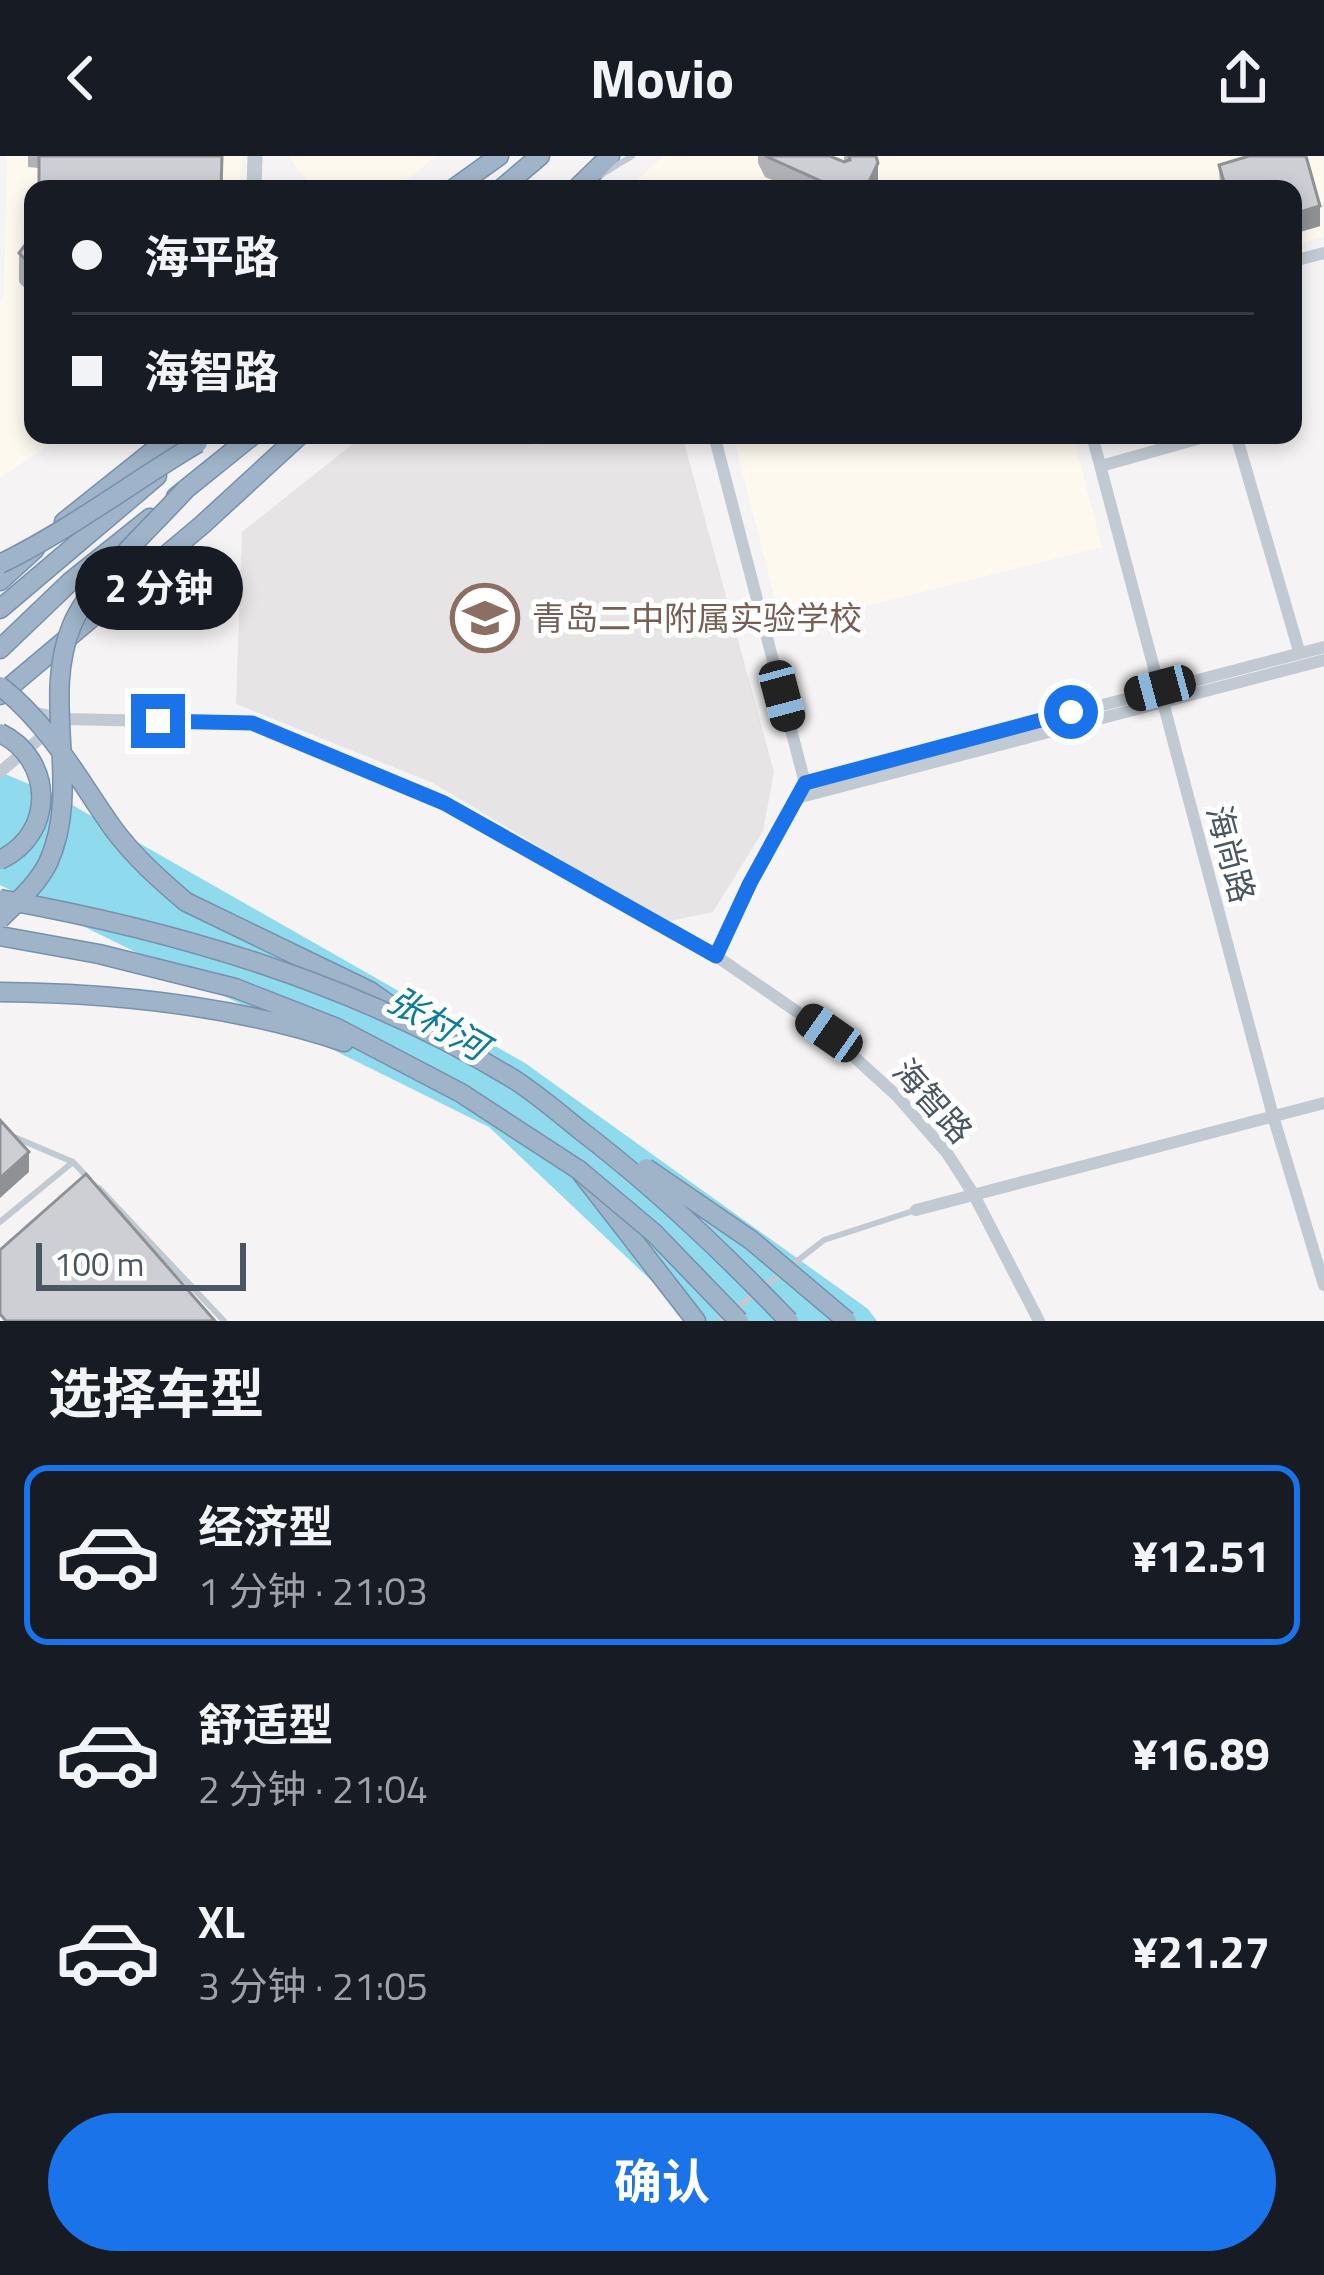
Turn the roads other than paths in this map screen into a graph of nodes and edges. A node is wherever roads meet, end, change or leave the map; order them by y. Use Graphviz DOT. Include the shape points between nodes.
graph roads {
  1 [pos="499,156"];
  2 [pos="540,156"];
  3 [pos="610,156"];
  4 [pos="632,156"];
  5 [pos="466,180"];
  6 [pos="512,180"];
  7 [pos="586,180"];
  8 [pos="592,180"];
  9 [pos="161,444"];
  10 [pos="195,444"];
  11 [pos="197,444"];
  12 [pos="242,444"];
  13 [pos="290,444"];
  14 [pos="716,444"];
  15 [pos="1095,444"];
  16 [pos="1179,444"];
  17 [pos="1239,444"];
  18 [pos="1101,466"];
  19 [pos="185,490"];
  20 [pos="0,564"];
  21 [pos="0,580"];
  22 [pos="0,609"];
  23 [pos="1324,647"];
  24 [pos="0,649"];
  25 [pos="1299,651"];
  26 [pos="1324,660"];
  27 [pos="0,686"];
  28 [pos="1161,694"];
  29 [pos="0,697"];
  30 [pos="64,719"];
  31 [pos="0,733"];
  32 [pos="0,772"];
  33 [pos="805,783"];
  34 [pos="797,798"];
  35 [pos="0,860"];
  36 [pos="0,899"];
  37 [pos="0,920"];
  38 [pos="0,937"];
  39 [pos="716,956"];
  40 [pos="0,992"];
  41 [pos="426,1031"];
  42 [pos="413,1068"];
  43 [pos="518,1082"];
  44 [pos="1324,1102"];
  45 [pos="1273,1116"];
  46 [pos="0,1131"];
  47 [pos="73,1162"];
  48 [pos="579,1170"];
  49 [pos="974,1195"];
  50 [pos="916,1210"];
  51 [pos="0,1222"];
  52 [pos="1324,1286"];
  53 [pos="224,1321"];
  54 [pos="696,1321"];
  55 [pos="720,1321"];
  56 [pos="739,1321"];
  57 [pos="789,1321"];
  58 [pos="847,1321"];
  59 [pos="1039,1321"];
  1 -- 5 [label="highway"];
  2 -- 6 [label="highway"];
  3 -- 7 [label="highway"];
  4 -- 8 [label="lane"];
  9 -- 21 [label="highway"];
  10 -- 20 [label="highway, bridge"];
  11 -- 22 [label="highway, bridge"];
  12 -- 19 [label="highway"];
  13 -- 29 [label="highway"];
  14 -- 33 [label="street"];
  15 -- 18 [label="street, 海尚路"];
  16 -- 18 [label="street"];
  17 -- 25 [label="street"];
  18 -- 28 [label="street, 海尚路"];
  19 -- 24 [label="highway, bridge"];
  19 -- 37 [label="highway, bridge" via="72,623 59,685 56,841 46,867"];
  23 -- 25 [label="street"];
  25 -- 28 [label="street"];
  26 -- 28 [label="street"];
  27 -- 41 [label="highway, bridge" via="53,738 115,831 185,902 370,991"];
  28 -- 33 [label="street"];
  28 -- 34 [label="street"];
  28 -- 45 [label="street, 海尚路"];
  29 -- 30 [label="street, 海智路"];
  30 -- 32 [label="street"];
  30 -- 39 [label="street, 海智路" via="252,723 444,803"];
  31 -- 35 [label="highway, bridge" via="34,760 41,797 28,838"];
  33 -- 34 [label="street"];
  34 -- 39 [label="street"];
  36 -- 41 [label="highway, bridge" via="219,951"];
  38 -- 42 [label="highway" via="235,988"];
  39 -- 49 [label="street, 海智路" via="829,1033 897,1096"];
  40 -- 42 [label="highway" via="150,999 292,1027"];
  41 -- 43 [label="highway, bridge"];
  42 -- 48 [label="highway"];
  43 -- 57 [label="highway, bridge" via="645,1180"];
  43 -- 58 [label="highway, bridge" via="751,1240"];
  44 -- 45 [label="street"];
  45 -- 49 [label="street"];
  45 -- 52 [label="street, 海尚路"];
  46 -- 47 [label="lane"];
  47 -- 51 [label="lane"];
  47 -- 53 [label="lane"];
  48 -- 54 [label="highway, bridge"];
  48 -- 56 [label="highway, bridge"];
  49 -- 50 [label="street"];
  49 -- 59 [label="street, 海智路"];
  50 -- 55 [label="lane, bridge" via="824,1240"];
}
